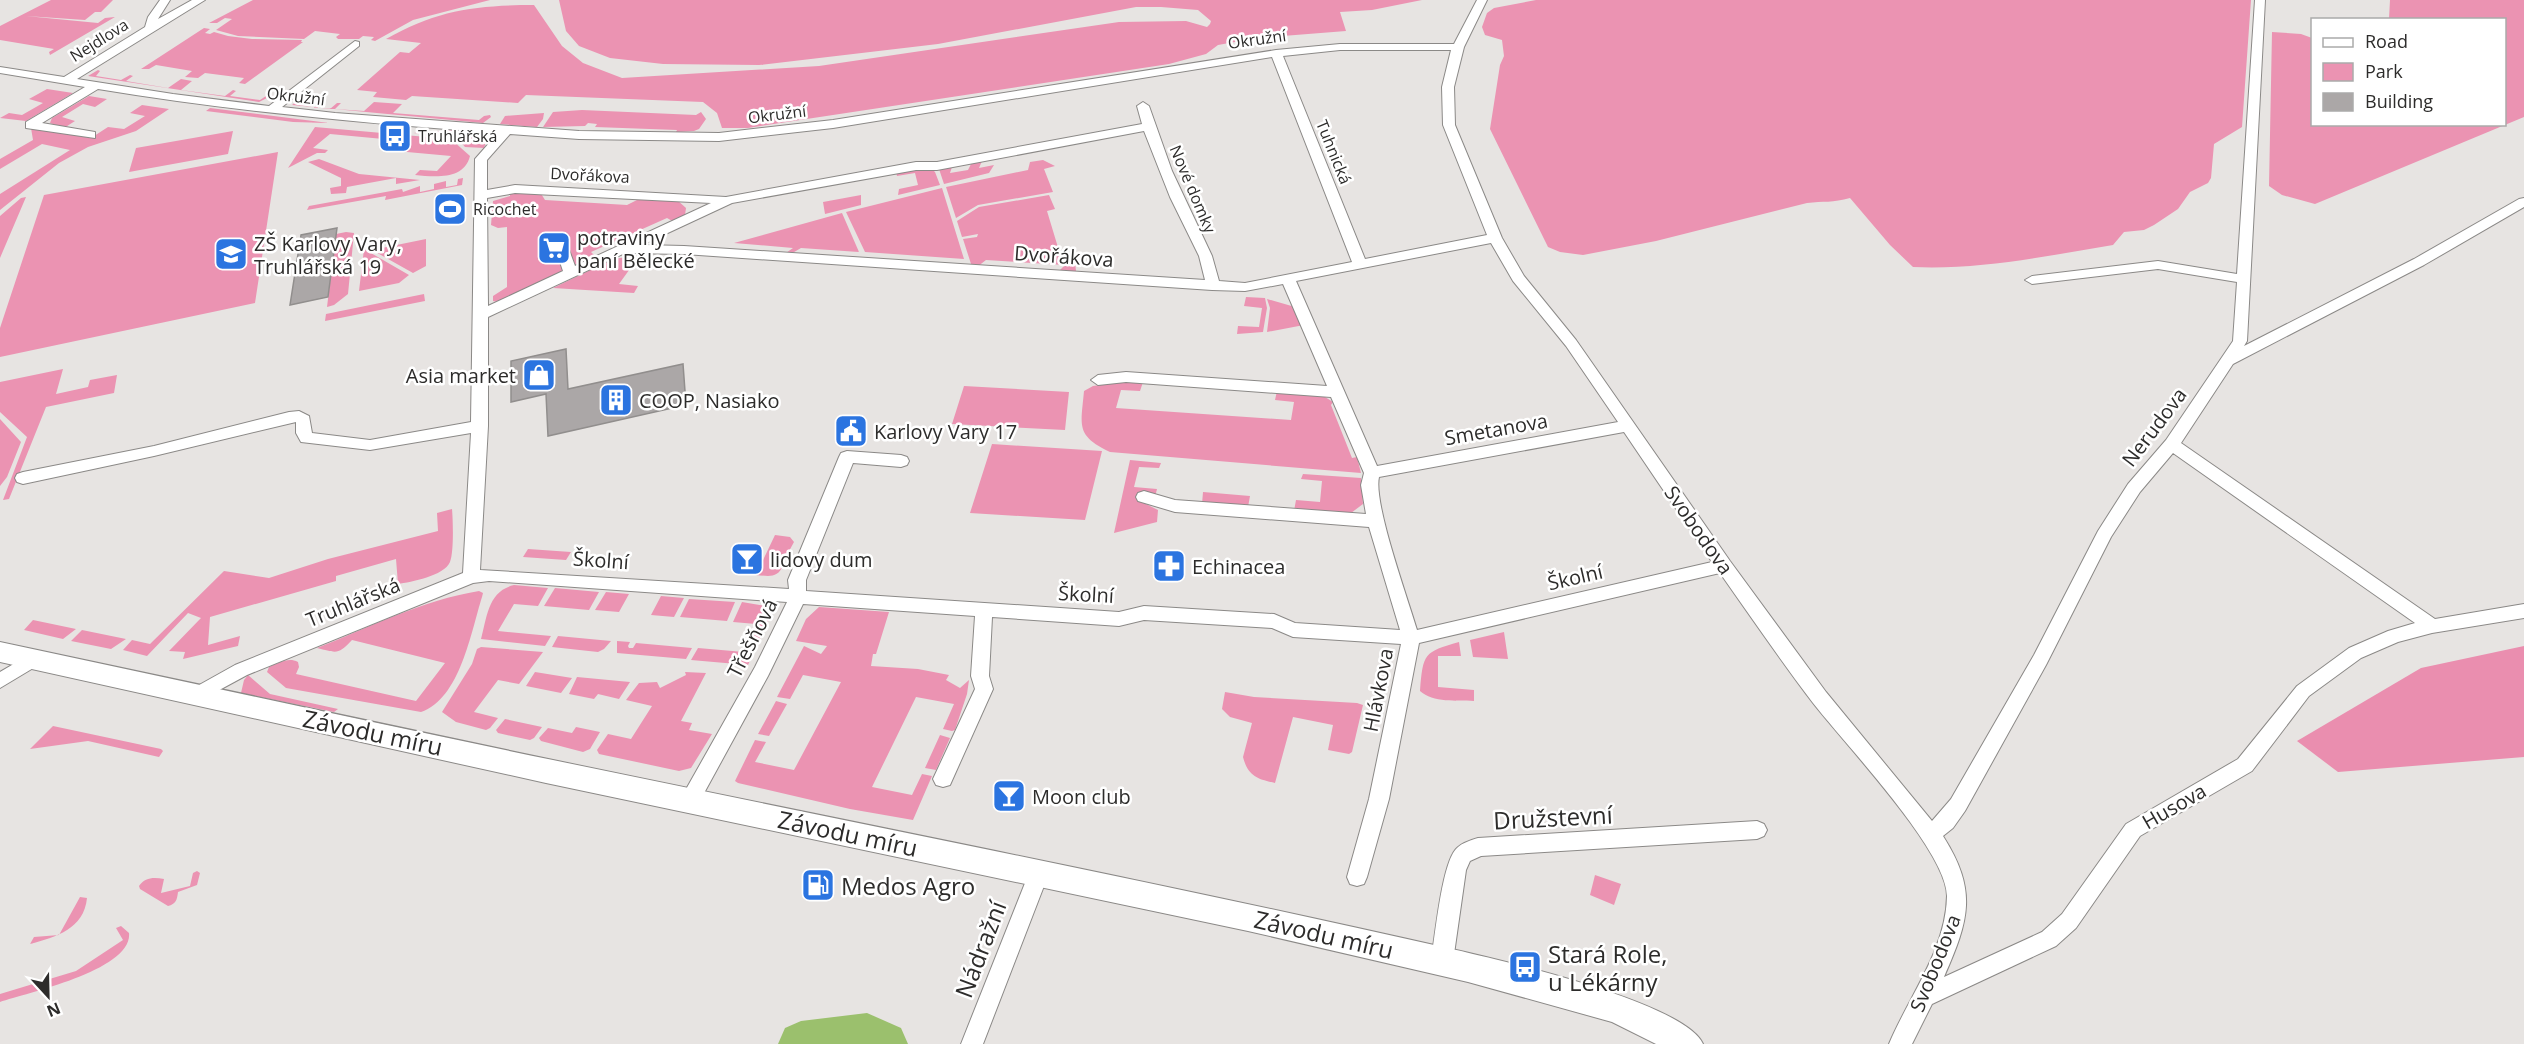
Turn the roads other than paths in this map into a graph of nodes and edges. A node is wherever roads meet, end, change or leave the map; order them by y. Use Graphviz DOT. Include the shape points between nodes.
graph roads {
  1 [pos="165,0"];
  2 [pos="200,0"];
  3 [pos="1482,0"];
  4 [pos="2260,0"];
  5 [pos="149,29"];
  6 [pos="355,44"];
  7 [pos="1458,47"];
  8 [pos="1276,52"];
  9 [pos="0,70"];
  10 [pos="67,80"];
  11 [pos="97,86"];
  12 [pos="1143,106"];
  13 [pos="271,110"];
  14 [pos="1148,127"];
  15 [pos="506,131"];
  16 [pos="91,135"];
  17 [pos="481,195"];
  18 [pos="687,198"];
  19 [pos="728,200"];
  20 [pos="2524,202"];
  21 [pos="692,216"];
  22 [pos="1495,238"];
  23 [pos="626,249"];
  24 [pos="563,250"];
  25 [pos="1360,265"];
  26 [pos="571,274"];
  27 [pos="1288,279"];
  28 [pos="2243,279"];
  29 [pos="2032,280"];
  30 [pos="1212,286"];
  31 [pos="481,315"];
  32 [pos="2228,360"];
  33 [pos="1098,380"];
  34 [pos="1338,392"];
  35 [pos="480,426"];
  36 [pos="1627,426"];
  37 [pos="2172,444"];
  38 [pos="901,460"];
  39 [pos="1372,473"];
  40 [pos="23,478"];
  41 [pos="1144,498"];
  42 [pos="1376,521"];
  43 [pos="1724,566"];
  44 [pos="471,577"];
  45 [pos="798,597"];
  46 [pos="984,610"];
  47 [pos="2524,611"];
  48 [pos="2432,626"];
  49 [pos="1411,638"];
  50 [pos="0,652"];
  51 [pos="34,659"];
  52 [pos="0,681"];
  53 [pos="199,694"];
  54 [pos="943,779"];
  55 [pos="690,800"];
  56 [pos="1757,830"];
  57 [pos="1931,834"];
  58 [pos="1039,873"];
  59 [pos="1357,877"];
  60 [pos="1442,961"];
  61 [pos="1924,997"];
  62 [pos="974,1040"];
  63 [pos="1687,1044"];
  64 [pos="1900,1044"];
  1 -- 5 [label="street, Nejdlova"];
  2 -- 5 [label="street, Nejdlova"];
  3 -- 7 [label="street, Svobodova"];
  4 -- 28 [label="street, Nerudova"];
  5 -- 10 [label="street, Nejdlova"];
  6 -- 13 [label="street"];
  7 -- 8 [label="street, Okružní" via="1340,46"];
  7 -- 22 [label="street, Svobodova" via="1448,87 1449,125"];
  8 -- 15 [label="street, Okružní" via="833,124 719,137"];
  8 -- 25 [label="street, Tuhnická"];
  9 -- 10 [label="street, Okružní"];
  10 -- 11 [label="street, Okružní"];
  11 -- 13 [label="street, Okružní"];
  11 -- 16 [label="street" via="30,125"];
  12 -- 14 [label="street, Nové domky"];
  13 -- 15 [label="street, Okružní"];
  14 -- 19 [label="street"];
  14 -- 30 [label="street, Nové domky" via="1213,272"];
  15 -- 17 [label="street" via="481,159"];
  17 -- 18 [label="street, Dvořákova" via="515,189"];
  17 -- 31 [label="street"];
  18 -- 19 [label="street, Dvořákova"];
  18 -- 21 [label="street"];
  19 -- 21 [label="street, Dvořákova"];
  20 -- 32 [label="street" via="2419,262"];
  21 -- 23 [label="street, Dvořákova"];
  22 -- 25 [label="street, Dvořákova"];
  22 -- 36 [label="street, Svobodova" via="1518,278 1571,343"];
  23 -- 26 [label="street, Dvořákova"];
  23 -- 30 [label="street, Dvořákova"];
  24 -- 26 [label="street"];
  25 -- 27 [label="street, Dvořákova"];
  26 -- 31 [label="street, Dvořákova"];
  27 -- 30 [label="street, Dvořákova" via="1245,287"];
  27 -- 34 [label="street, Hlávkova"];
  28 -- 29 [label="street" via="2158,266"];
  28 -- 32 [label="street, Nerudova" via="2240,341"];
  31 -- 35 [label="street"];
  32 -- 37 [label="street, Nerudova"];
  33 -- 34 [label="street" via="1126,377"];
  34 -- 39 [label="street, Hlávkova"];
  35 -- 40 [label="street" via="358,445 307,438 304,420 289,417"];
  35 -- 44 [label="street"];
  36 -- 39 [label="street, Smetanova"];
  36 -- 43 [label="street, Svobodova"];
  37 -- 48 [label="street"];
  37 -- 57 [label="street, Nerudova" via="2134,488 2114,520 1958,805"];
  38 -- 45 [label="street, Třešňová" via="846,457 797,580"];
  39 -- 42 [label="street, Hlávkova" via="1369,485"];
  41 -- 42 [label="street" via="1176,506"];
  42 -- 49 [label="street, Hlávkova"];
  43 -- 49 [label="street, Školní"];
  43 -- 57 [label="street, Svobodova" via="1819,697"];
  44 -- 45 [label="street, Školní" via="489,575"];
  44 -- 53 [label="street, Truhlářská" via="240,669"];
  45 -- 46 [label="street, Školní"];
  45 -- 55 [label="street, Třešňová"];
  46 -- 49 [label="street, Školní" via="1119,619 1144,613 1274,621 1293,630"];
  46 -- 54 [label="street" via="980,676 984,689"];
  47 -- 48 [label="street, Husova"];
  48 -- 61 [label="street, Husova" via="2394,636 2355,653 2303,692 2245,765 2133,830 2069,921 2049,939"];
  49 -- 59 [label="street, Hlávkova" via="1379,799"];
  50 -- 51 [label="main road, Závodu míru"];
  51 -- 52 [label="street"];
  51 -- 53 [label="main road, Závodu míru"];
  53 -- 55 [label="main road, Závodu míru"];
  55 -- 58 [label="main road, Závodu míru"];
  56 -- 60 [label="street, Družstevní" via="1478,847 1463,855 1456,869"];
  57 -- 61 [label="street, Svobodova" via="1953,875 1957,906 1955,922"];
  58 -- 60 [label="main road, Závodu míru"];
  58 -- 62 [label="street, Nádražní"];
  60 -- 63 [label="main road, Závodu míru" via="1615,1008"];
  61 -- 64 [label="street, Svobodova"];
}
